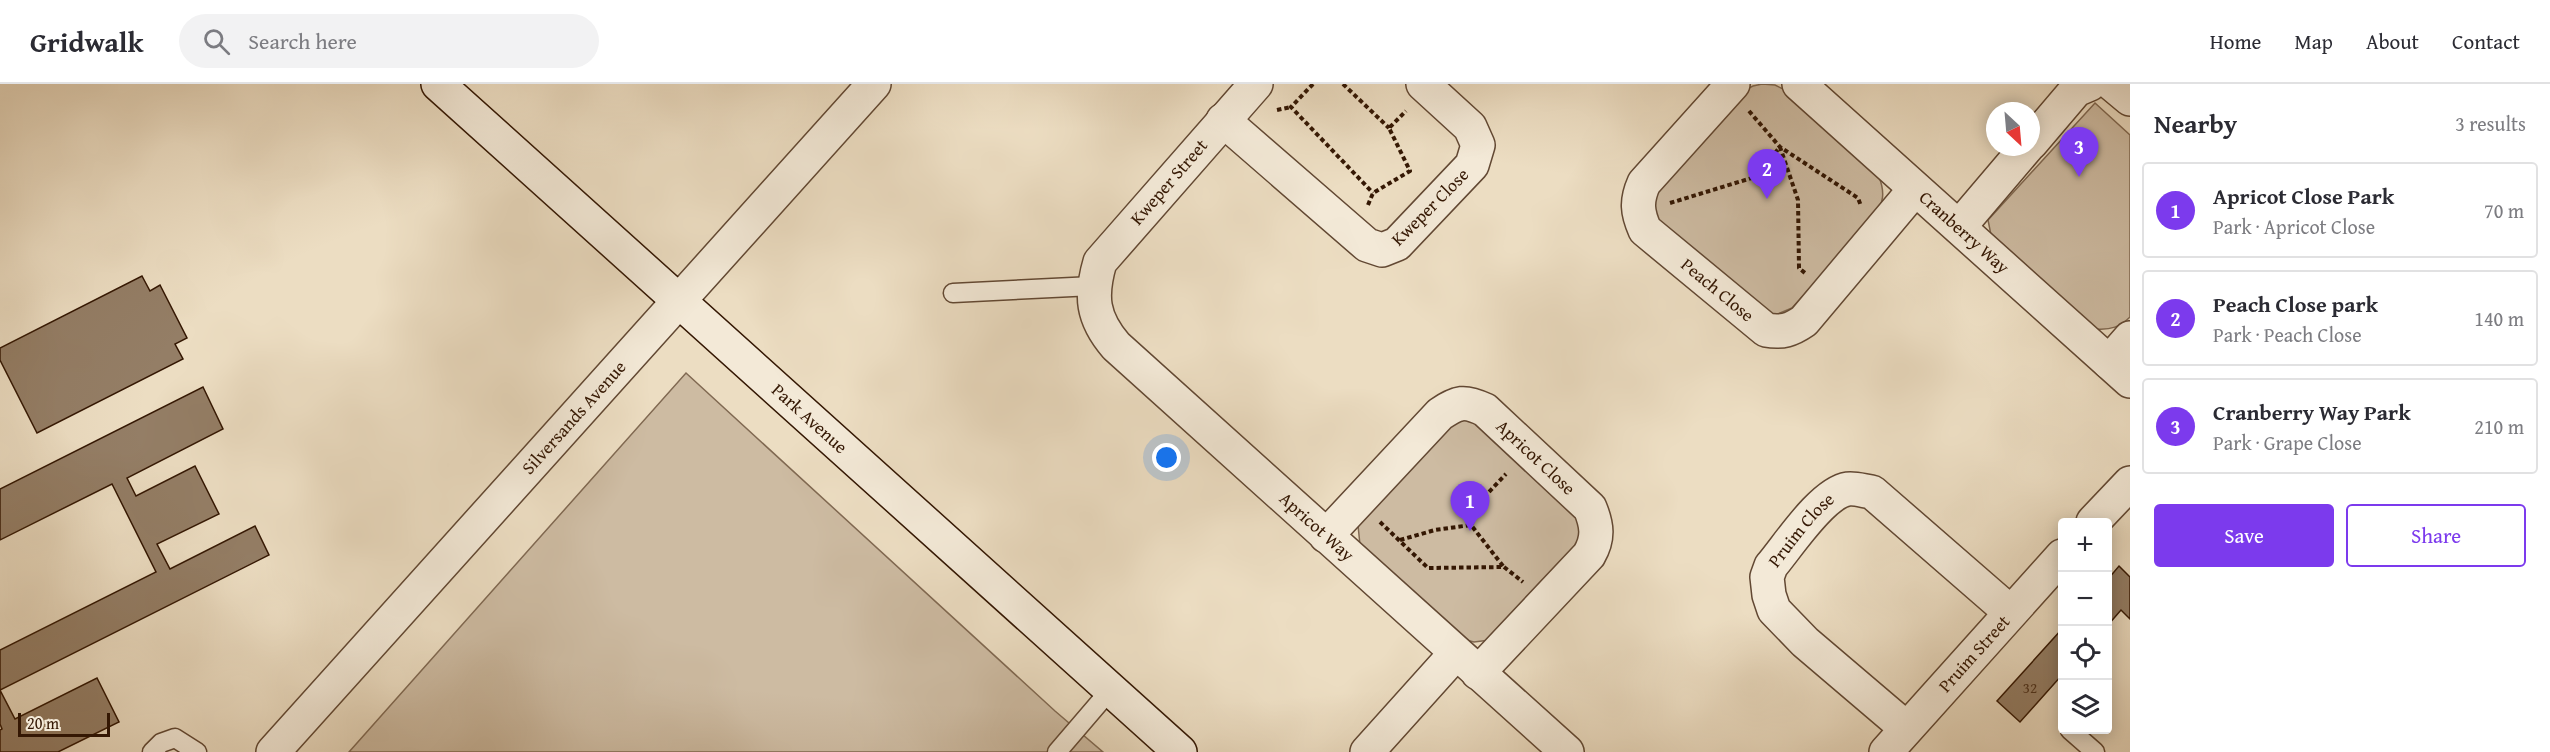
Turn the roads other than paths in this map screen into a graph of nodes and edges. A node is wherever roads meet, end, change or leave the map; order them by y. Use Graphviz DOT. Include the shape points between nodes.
graph roads {
  1 [pos="438,84"];
  2 [pos="874,84"];
  3 [pos="1256,84"];
  4 [pos="1799,84"];
  5 [pos="2090,84"];
  6 [pos="2112,84"];
  7 [pos="1731,86"];
  8 [pos="1425,87"];
  9 [pos="2130,99"];
  10 [pos="1223,120"];
  11 [pos="2040,132"];
  12 [pos="2019,156"];
  13 [pos="1916,189"];
  14 [pos="1959,227"];
  15 [pos="1093,286"];
  16 [pos="953,293"];
  17 [pos="679,302"];
  18 [pos="2123,360"];
  19 [pos="2130,483"];
  20 [pos="2097,518"];
  21 [pos="1326,536"];
  22 [pos="2058,560"];
  23 [pos="2010,612"];
  24 [pos="1467,663"];
  25 [pos="1111,689"];
  26 [pos="2075,734"];
  27 [pos="1896,740"];
  28 [pos="152,752"];
  29 [pos="197,752"];
  30 [pos="273,752"];
  31 [pos="1057,752"];
  32 [pos="1180,752"];
  33 [pos="1367,752"];
  34 [pos="1567,752"];
  35 [pos="2095,752"];
  1 -- 17 [label="street, Park Avenue"];
  2 -- 17 [label="street, Silversands Avenue"];
  3 -- 10 [label="street, Kweper Street"];
  4 -- 13 [label="street, Cranberry Way"];
  5 -- 11 [label="street" via="2076,90"];
  6 -- 9 [label="street"];
  7 -- 13 [label="street, Peach Close" via="1644,183 1638,198 1638,214 1645,230 1766,330 1791,330 1804,321"];
  8 -- 10 [label="street, Kweper Close" via="1470,127 1478,146 1472,165 1397,244 1382,250 1367,245"];
  10 -- 15 [label="street, Kweper Street" via="1100,262"];
  12 -- 14 [label="street"];
  13 -- 14 [label="street, Cranberry Way"];
  14 -- 18 [label="street, Cranberry Way"];
  15 -- 16 [label="lane"];
  15 -- 21 [label="street, Apricot Way" via="1105,333 1116,346"];
  17 -- 25 [label="street, Park Avenue"];
  17 -- 30 [label="street, Silversands Avenue"];
  19 -- 20 [label="street"];
  21 -- 24 [label="street, Apricot Way"];
  21 -- 24 [label="street, Apricot Close" via="1440,414 1454,404 1470,403 1485,410 1590,508 1596,522 1596,544 1546,601"];
  22 -- 23 [label="street, Pruim Street"];
  23 -- 27 [label="street, Pruim Street"];
  23 -- 27 [label="street, Pruim Close" via="1872,492 1849,489 1824,502 1771,566 1767,577 1769,595 1774,610"];
  24 -- 33 [label="street, Apricot Close"];
  24 -- 34 [label="street, Apricot Way"];
  25 -- 31 [label="lane"];
  25 -- 32 [label="street, Park Avenue"];
  26 -- 35 [label="lane"];
  28 -- 29 [label="lane" via="174,738"];
}
